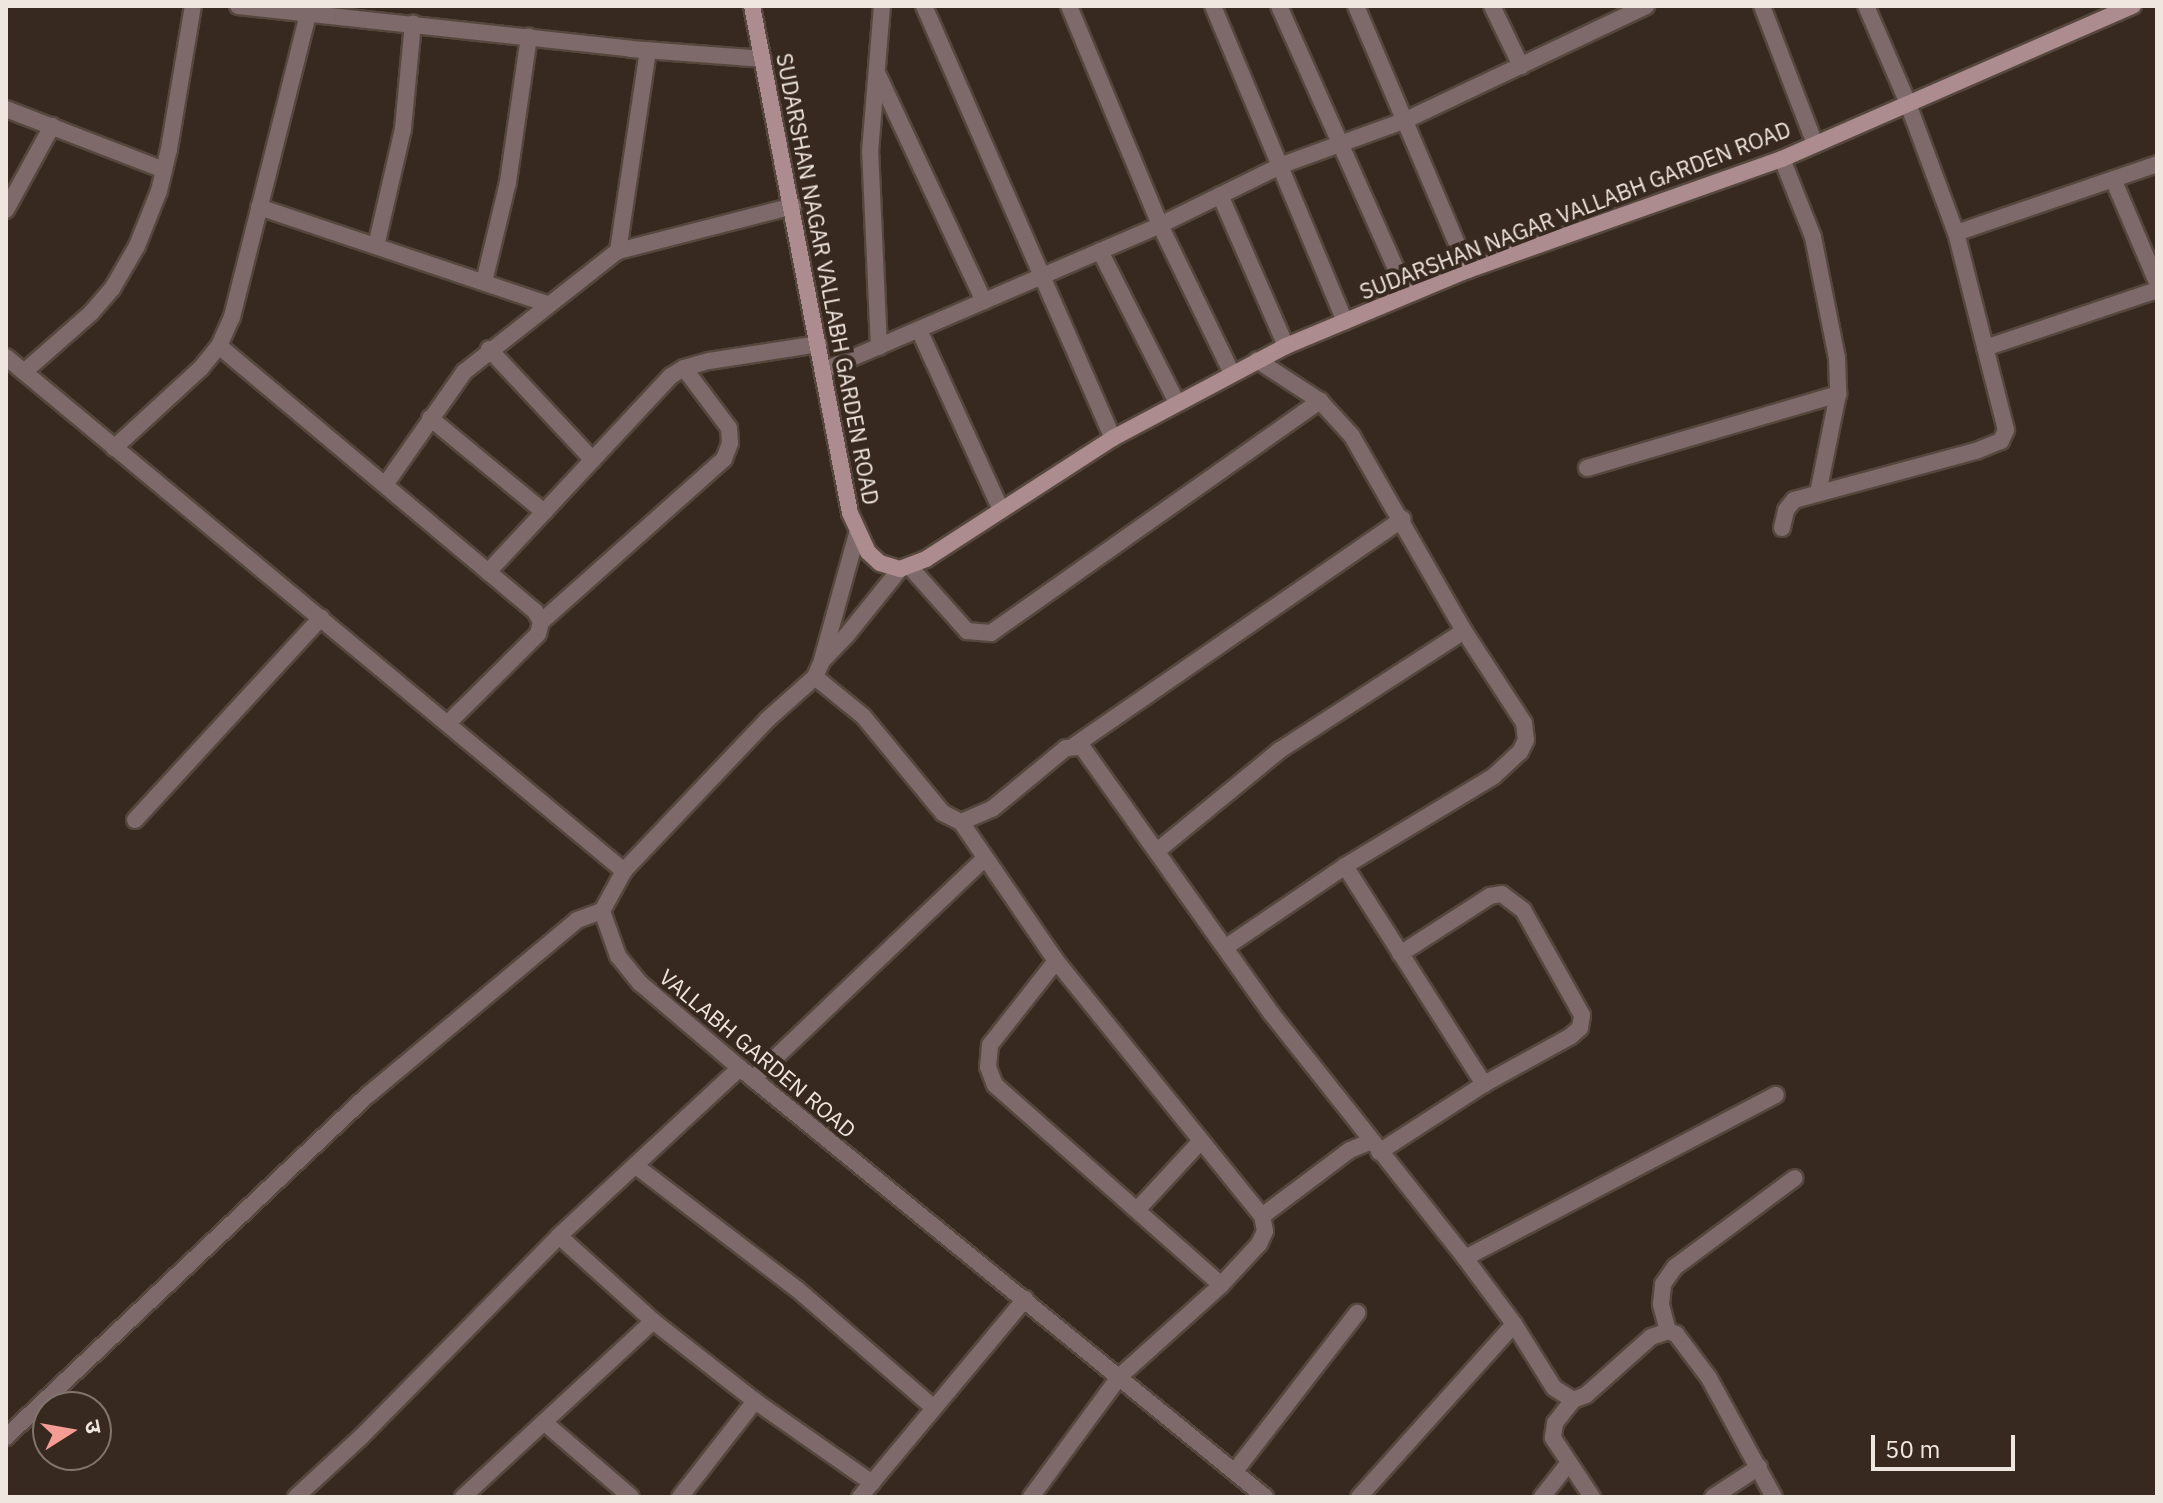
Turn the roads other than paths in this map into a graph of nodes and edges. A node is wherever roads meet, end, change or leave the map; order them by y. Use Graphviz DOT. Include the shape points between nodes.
graph roads {
  1 [pos="193,6"];
  2 [pos="238,6"];
  3 [pos="752,6"];
  4 [pos="882,6"];
  5 [pos="924,6"];
  6 [pos="1069,6"];
  7 [pos="1213,6"];
  8 [pos="1279,6"];
  9 [pos="1356,6"];
  10 [pos="1492,6"];
  11 [pos="1762,6"];
  12 [pos="1866,6"];
  13 [pos="2133,6"];
  14 [pos="1637,8"];
  15 [pos="309,11"];
  16 [pos="413,23"];
  17 [pos="529,37"];
  18 [pos="648,50"];
  19 [pos="763,59"];
  20 [pos="1521,66"];
  21 [pos="876,72"];
  22 [pos="1907,101"];
  23 [pos="6,109"];
  24 [pos="1406,120"];
  25 [pos="52,126"];
  26 [pos="1340,144"];
  27 [pos="1815,144"];
  28 [pos="1782,159"];
  29 [pos="2157,164"];
  30 [pos="1282,165"];
  31 [pos="164,170"];
  32 [pos="2113,179"];
  33 [pos="11,185"];
  34 [pos="1220,195"];
  35 [pos="793,206"];
  36 [pos="259,207"];
  37 [pos="6,210"];
  38 [pos="1160,225"];
  39 [pos="1956,233"];
  40 [pos="376,246"];
  41 [pos="618,251"];
  42 [pos="1100,251"];
  43 [pos="1468,270"];
  44 [pos="1044,274"];
  45 [pos="484,282"];
  46 [pos="2157,282"];
  47 [pos="2157,290"];
  48 [pos="1407,294"];
  49 [pos="984,301"];
  50 [pos="548,304"];
  51 [pos="1345,321"];
  52 [pos="919,330"];
  53 [pos="819,344"];
  54 [pos="219,346"];
  55 [pos="1286,346"];
  56 [pos="879,347"];
  57 [pos="1985,348"];
  58 [pos="489,349"];
  59 [pos="6,357"];
  60 [pos="1257,360"];
  61 [pos="684,368"];
  62 [pos="824,370"];
  63 [pos="24,372"];
  64 [pos="1232,373"];
  65 [pos="1838,394"];
  66 [pos="1320,401"];
  67 [pos="1177,403"];
  68 [pos="430,418"];
  69 [pos="1113,438"];
  70 [pos="114,448"];
  71 [pos="593,460"];
  72 [pos="1587,468"];
  73 [pos="385,485"];
  74 [pos="1818,493"];
  75 [pos="1001,510"];
  76 [pos="544,512"];
  77 [pos="1403,519"];
  78 [pos="1782,528"];
  79 [pos="857,534"];
  80 [pos="905,568"];
  81 [pos="488,572"];
  82 [pos="321,618"];
  83 [pos="541,622"];
  84 [pos="1464,631"];
  85 [pos="818,669"];
  86 [pos="448,723"];
  87 [pos="1075,745"];
  88 [pos="135,820"];
  89 [pos="961,822"];
  90 [pos="1157,851"];
  91 [pos="985,858"];
  92 [pos="1345,866"];
  93 [pos="624,871"];
  94 [pos="602,911"];
  95 [pos="1226,947"];
  96 [pos="1400,954"];
  97 [pos="1056,961"];
  98 [pos="747,1074"];
  99 [pos="1484,1084"];
  100 [pos="1776,1095"];
  101 [pos="1201,1141"];
  102 [pos="1375,1146"];
  103 [pos="636,1166"];
  104 [pos="1795,1178"];
  105 [pos="1137,1210"];
  106 [pos="1262,1216"];
  107 [pos="559,1236"];
  108 [pos="1465,1258"];
  109 [pos="1221,1285"];
  110 [pos="1025,1299"];
  111 [pos="1357,1313"];
  112 [pos="653,1321"];
  113 [pos="1514,1324"];
  114 [pos="1668,1331"];
  115 [pos="1119,1377"];
  116 [pos="1573,1400"];
  117 [pos="755,1401"];
  118 [pos="934,1408"];
  119 [pos="545,1423"];
  120 [pos="6,1437"];
  121 [pos="1568,1464"];
  122 [pos="1759,1467"];
  123 [pos="1235,1471"];
  124 [pos="872,1483"];
  125 [pos="1035,1496"];
  126 [pos="296,1497"];
  127 [pos="463,1497"];
  128 [pos="631,1497"];
  129 [pos="680,1497"];
  130 [pos="860,1497"];
  131 [pos="1265,1497"];
  132 [pos="1359,1497"];
  133 [pos="1542,1497"];
  134 [pos="1592,1497"];
  135 [pos="1713,1497"];
  136 [pos="1774,1497"];
  1 -- 31 [label="street"];
  2 -- 15 [label="street"];
  3 -- 19 [label="street, SUDARSHAN NAGAR VALLABH GARDEN ROAD"];
  4 -- 21 [label="street"];
  5 -- 44 [label="street"];
  6 -- 38 [label="street"];
  7 -- 30 [label="street"];
  8 -- 26 [label="street"];
  9 -- 24 [label="street"];
  10 -- 20 [label="street"];
  11 -- 27 [label="street"];
  12 -- 22 [label="street"];
  13 -- 22 [label="street, SUDARSHAN NAGAR VALLABH GARDEN ROAD"];
  14 -- 20 [label="street"];
  15 -- 16 [label="street"];
  15 -- 36 [label="street"];
  16 -- 17 [label="street"];
  16 -- 40 [label="street" via="403,129"];
  17 -- 18 [label="street"];
  17 -- 45 [label="street" via="508,182"];
  18 -- 19 [label="street"];
  18 -- 41 [label="street"];
  19 -- 35 [label="street, SUDARSHAN NAGAR VALLABH GARDEN ROAD"];
  20 -- 24 [label="street"];
  21 -- 49 [label="street"];
  21 -- 56 [label="street" via="870,152"];
  22 -- 27 [label="street, SUDARSHAN NAGAR VALLABH GARDEN ROAD"];
  22 -- 39 [label="street"];
  23 -- 25 [label="street"];
  24 -- 26 [label="street"];
  24 -- 43 [label="street"];
  25 -- 31 [label="street"];
  25 -- 33 [label="street"];
  26 -- 30 [label="street"];
  26 -- 48 [label="street"];
  27 -- 28 [label="street, SUDARSHAN NAGAR VALLABH GARDEN ROAD"];
  28 -- 43 [label="street, SUDARSHAN NAGAR VALLABH GARDEN ROAD"];
  28 -- 65 [label="street" via="1813,237 1825,285"];
  29 -- 32 [label="street"];
  30 -- 34 [label="street"];
  30 -- 51 [label="street"];
  31 -- 63 [label="street" via="137,246 112,289"];
  32 -- 39 [label="street"];
  32 -- 46 [label="street"];
  33 -- 37 [label="street"];
  34 -- 38 [label="street"];
  34 -- 55 [label="street"];
  35 -- 41 [label="street"];
  35 -- 53 [label="street, SUDARSHAN NAGAR VALLABH GARDEN ROAD"];
  36 -- 40 [label="street"];
  36 -- 54 [label="street" via="232,317"];
  38 -- 42 [label="street"];
  38 -- 64 [label="street"];
  39 -- 57 [label="street"];
  40 -- 45 [label="street"];
  41 -- 50 [label="street"];
  42 -- 44 [label="street"];
  42 -- 67 [label="street"];
  43 -- 48 [label="street, SUDARSHAN NAGAR VALLABH GARDEN ROAD"];
  44 -- 49 [label="street"];
  44 -- 69 [label="street"];
  45 -- 50 [label="street"];
  47 -- 57 [label="street"];
  48 -- 51 [label="street, SUDARSHAN NAGAR VALLABH GARDEN ROAD"];
  49 -- 52 [label="street"];
  50 -- 58 [label="street"];
  51 -- 55 [label="street, SUDARSHAN NAGAR VALLABH GARDEN ROAD"];
  52 -- 56 [label="street"];
  52 -- 75 [label="street"];
  53 -- 61 [label="street"];
  53 -- 62 [label="street, SUDARSHAN NAGAR VALLABH GARDEN ROAD"];
  54 -- 70 [label="street"];
  54 -- 73 [label="street"];
  55 -- 60 [label="street, SUDARSHAN NAGAR VALLABH GARDEN ROAD"];
  56 -- 62 [label="street"];
  57 -- 74 [label="street" via="2004,412 2001,441"];
  58 -- 68 [label="street" via="464,372"];
  58 -- 71 [label="street"];
  59 -- 63 [label="street"];
  60 -- 64 [label="street, SUDARSHAN NAGAR VALLABH GARDEN ROAD"];
  60 -- 66 [label="street"];
  61 -- 71 [label="street"];
  61 -- 83 [label="street" via="729,428 724,459"];
  62 -- 79 [label="street, SUDARSHAN NAGAR VALLABH GARDEN ROAD"];
  63 -- 70 [label="street"];
  64 -- 67 [label="street, SUDARSHAN NAGAR VALLABH GARDEN ROAD"];
  65 -- 72 [label="street"];
  65 -- 74 [label="street"];
  66 -- 77 [label="street" via="1352,436"];
  66 -- 80 [label="street" via="991,633 967,631"];
  67 -- 69 [label="street, SUDARSHAN NAGAR VALLABH GARDEN ROAD"];
  68 -- 73 [label="street"];
  68 -- 76 [label="street"];
  69 -- 75 [label="street, SUDARSHAN NAGAR VALLABH GARDEN ROAD"];
  70 -- 82 [label="street"];
  71 -- 76 [label="street"];
  73 -- 81 [label="street"];
  74 -- 78 [label="street" via="1789,504"];
  75 -- 80 [label="street, SUDARSHAN NAGAR VALLABH GARDEN ROAD"];
  76 -- 81 [label="street"];
  77 -- 84 [label="street"];
  77 -- 87 [label="street"];
  79 -- 80 [label="street, SUDARSHAN NAGAR VALLABH GARDEN ROAD" via="880,563"];
  79 -- 85 [label="street"];
  80 -- 85 [label="street"];
  81 -- 83 [label="street"];
  82 -- 86 [label="street"];
  82 -- 88 [label="street"];
  83 -- 86 [label="street" via="528,647"];
  84 -- 90 [label="street" via="1280,750"];
  84 -- 92 [label="street" via="1524,723 1524,746 1494,776"];
  85 -- 89 [label="street" via="943,813"];
  85 -- 93 [label="street"];
  86 -- 93 [label="street"];
  87 -- 89 [label="street" via="992,809"];
  87 -- 90 [label="street" via="1088,752"];
  89 -- 91 [label="street"];
  90 -- 95 [label="street"];
  91 -- 97 [label="street"];
  91 -- 98 [label="street"];
  92 -- 95 [label="street"];
  92 -- 96 [label="street"];
  93 -- 94 [label="street"];
  94 -- 98 [label="street, VALLABH GARDEN ROAD" via="628,971"];
  94 -- 120 [label="street" via="577,920 368,1095"];
  95 -- 102 [label="street"];
  96 -- 99 [label="street"];
  96 -- 99 [label="street" via="1490,896 1502,894 1523,910 1582,1015 1580,1028"];
  97 -- 101 [label="street"];
  97 -- 105 [label="street" via="990,1045 988,1067 995,1085"];
  98 -- 103 [label="street"];
  98 -- 110 [label="street, VALLABH GARDEN ROAD"];
  99 -- 102 [label="street"];
  100 -- 108 [label="street"];
  101 -- 105 [label="street"];
  101 -- 106 [label="street"];
  102 -- 106 [label="street" via="1350,1150"];
  102 -- 108 [label="street"];
  103 -- 107 [label="street"];
  103 -- 118 [label="street" via="797,1289"];
  104 -- 114 [label="street" via="1675,1267 1663,1284 1661,1304"];
  105 -- 109 [label="street"];
  106 -- 109 [label="street" via="1265,1231 1259,1244"];
  107 -- 112 [label="street"];
  107 -- 126 [label="street"];
  108 -- 113 [label="street"];
  109 -- 115 [label="street"];
  110 -- 115 [label="street, VALLABH GARDEN ROAD"];
  110 -- 118 [label="street"];
  111 -- 123 [label="street"];
  112 -- 117 [label="street"];
  112 -- 119 [label="street"];
  113 -- 116 [label="street" via="1554,1388"];
  113 -- 132 [label="street"];
  114 -- 116 [label="street" via="1651,1337 1586,1395"];
  114 -- 122 [label="street" via="1683,1340 1709,1378"];
  115 -- 123 [label="street, VALLABH GARDEN ROAD"];
  115 -- 125 [label="street"];
  116 -- 121 [label="street" via="1555,1423 1553,1438"];
  117 -- 124 [label="street"];
  117 -- 129 [label="street"];
  118 -- 124 [label="street"];
  119 -- 127 [label="street"];
  119 -- 128 [label="street"];
  121 -- 133 [label="street"];
  121 -- 134 [label="street"];
  122 -- 135 [label="street"];
  122 -- 136 [label="street"];
  123 -- 131 [label="street, VALLABH GARDEN ROAD"];
  124 -- 130 [label="street"];
}
